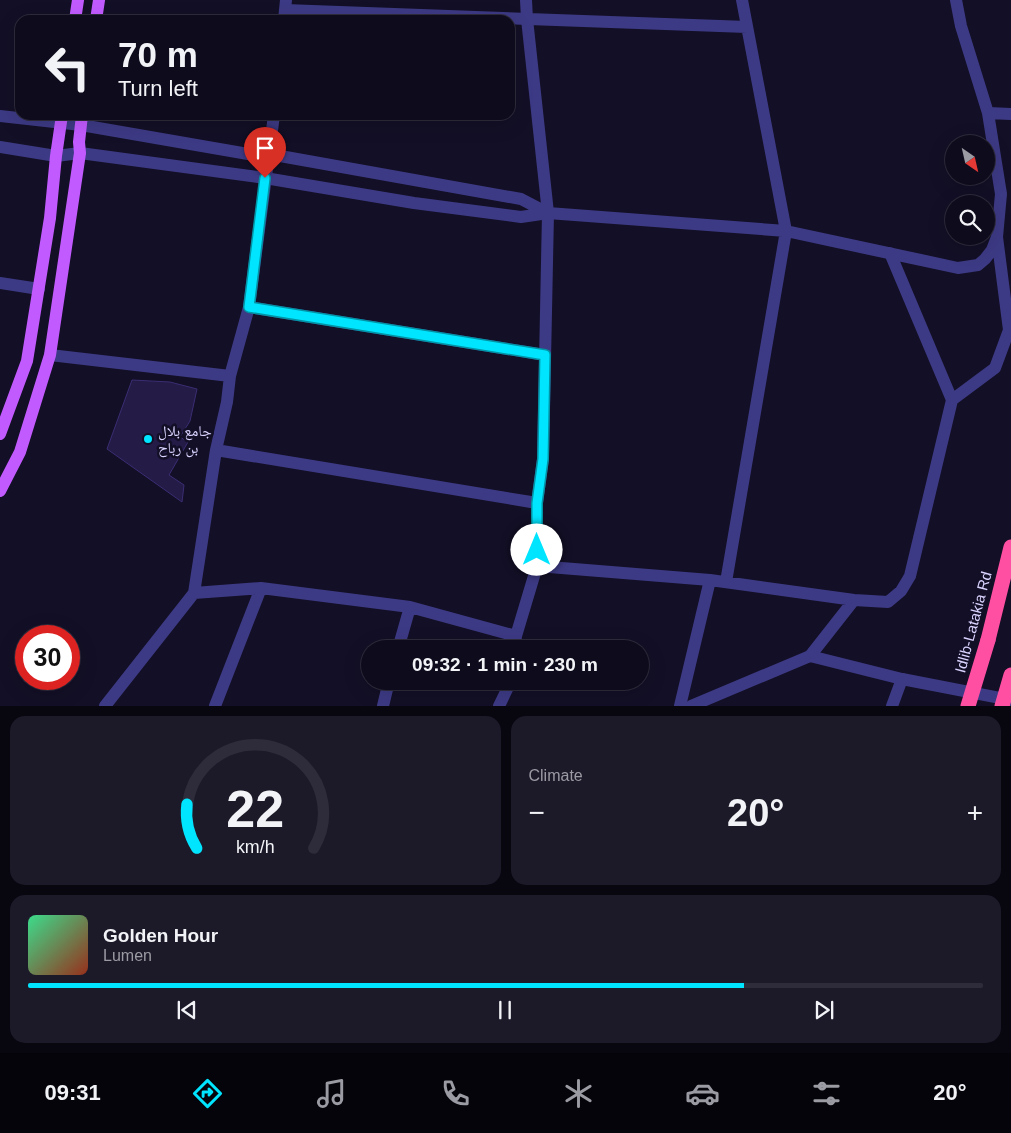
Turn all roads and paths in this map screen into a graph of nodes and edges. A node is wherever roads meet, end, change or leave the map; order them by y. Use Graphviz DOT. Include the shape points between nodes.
graph roads {
  1 [pos="78,0"];
  2 [pos="99,0"];
  3 [pos="526,0"];
  4 [pos="742,0"];
  5 [pos="956,0"];
  6 [pos="285,10"];
  7 [pos="76,15"];
  8 [pos="97,15"];
  9 [pos="419,15"];
  10 [pos="515,19"];
  11 [pos="527,19"];
  12 [pos="747,27"];
  13 [pos="988,114"];
  14 [pos="1011,114"];
  15 [pos="0,116"];
  16 [pos="15,117"];
  17 [pos="61,120"];
  18 [pos="81,120"];
  19 [pos="273,120"];
  20 [pos="0,147"];
  21 [pos="80,154"];
  22 [pos="269,154"];
  23 [pos="56,156"];
  24 [pos="265,178"];
  25 [pos="548,213"];
  26 [pos="786,231"];
  27 [pos="997,236"];
  28 [pos="890,253"];
  29 [pos="0,283"];
  30 [pos="38,289"];
  31 [pos="249,307"];
  32 [pos="50,355"];
  33 [pos="545,355"];
  34 [pos="230,376"];
  35 [pos="952,400"];
  36 [pos="0,434"];
  37 [pos="216,450"];
  38 [pos="0,491"];
  39 [pos="537,503"];
  40 [pos="1011,547"];
  41 [pos="538,566"];
  42 [pos="710,580"];
  43 [pos="726,582"];
  44 [pos="261,588"];
  45 [pos="194,593"];
  46 [pos="854,600"];
  47 [pos="410,607"];
  48 [pos="401,640"];
  49 [pos="506,640"];
  50 [pos="516,640"];
  51 [pos="810,656"];
  52 [pos="1011,675"];
  53 [pos="902,679"];
  54 [pos="387,690"];
  55 [pos="507,690"];
  56 [pos="1011,700"];
  57 [pos="106,706"];
  58 [pos="215,706"];
  59 [pos="383,706"];
  60 [pos="499,706"];
  61 [pos="680,706"];
  62 [pos="691,706"];
  63 [pos="892,706"];
  64 [pos="968,706"];
  65 [pos="1002,706"];
  1 -- 7 [label="main road"];
  2 -- 8 [label="main road"];
  3 -- 11 [label="street"];
  4 -- 12 [label="street"];
  5 -- 13 [label="street"];
  6 -- 9 [label="street"];
  10 -- 11 [label="street"];
  11 -- 12 [label="street"];
  11 -- 25 [label="street"];
  12 -- 26 [label="street"];
  13 -- 14 [label="street"];
  13 -- 27 [label="street" via="1001,194"];
  15 -- 16 [label="street"];
  17 -- 23 [label="main road"];
  18 -- 21 [label="main road"];
  18 -- 22 [label="street" via="248,154"];
  19 -- 22 [label="street"];
  20 -- 23 [label="street"];
  21 -- 23 [label="street"];
  21 -- 24 [label="street"];
  21 -- 32 [label="main road"];
  22 -- 24 [label="street"];
  22 -- 25 [label="street" via="521,199"];
  23 -- 30 [label="main road"];
  24 -- 25 [label="street" via="520,217"];
  24 -- 31 [label="street"];
  25 -- 26 [label="street"];
  25 -- 33 [label="street"];
  26 -- 28 [label="street"];
  26 -- 43 [label="street"];
  27 -- 28 [label="street" via="992,250 978,265 958,268"];
  27 -- 35 [label="street" via="1009,330 995,368"];
  28 -- 35 [label="street"];
  29 -- 30 [label="street"];
  30 -- 36 [label="main road" via="27,362"];
  31 -- 33 [label="street"];
  31 -- 34 [label="street"];
  32 -- 34 [label="street"];
  32 -- 38 [label="main road" via="20,452"];
  33 -- 39 [label="street" via="543,459"];
  34 -- 37 [label="street"];
  35 -- 46 [label="street" via="910,576 901,591 888,602"];
  37 -- 39 [label="street"];
  37 -- 45 [label="street"];
  39 -- 41 [label="street"];
  40 -- 64 [label="highway, Idlib-Latakia Rd, bridge"];
  41 -- 42 [label="street"];
  41 -- 50 [label="street"];
  42 -- 43 [label="street"];
  42 -- 61 [label="street"];
  43 -- 46 [label="street"];
  44 -- 45 [label="street"];
  44 -- 47 [label="street"];
  44 -- 58 [label="street"];
  45 -- 57 [label="street"];
  46 -- 51 [label="street"];
  47 -- 48 [label="street"];
  47 -- 49 [label="street"];
  51 -- 53 [label="street"];
  51 -- 62 [label="street"];
  52 -- 65 [label="highway, bridge"];
  53 -- 56 [label="street"];
  53 -- 63 [label="street"];
  54 -- 59 [label="street"];
  55 -- 60 [label="street"];
}
